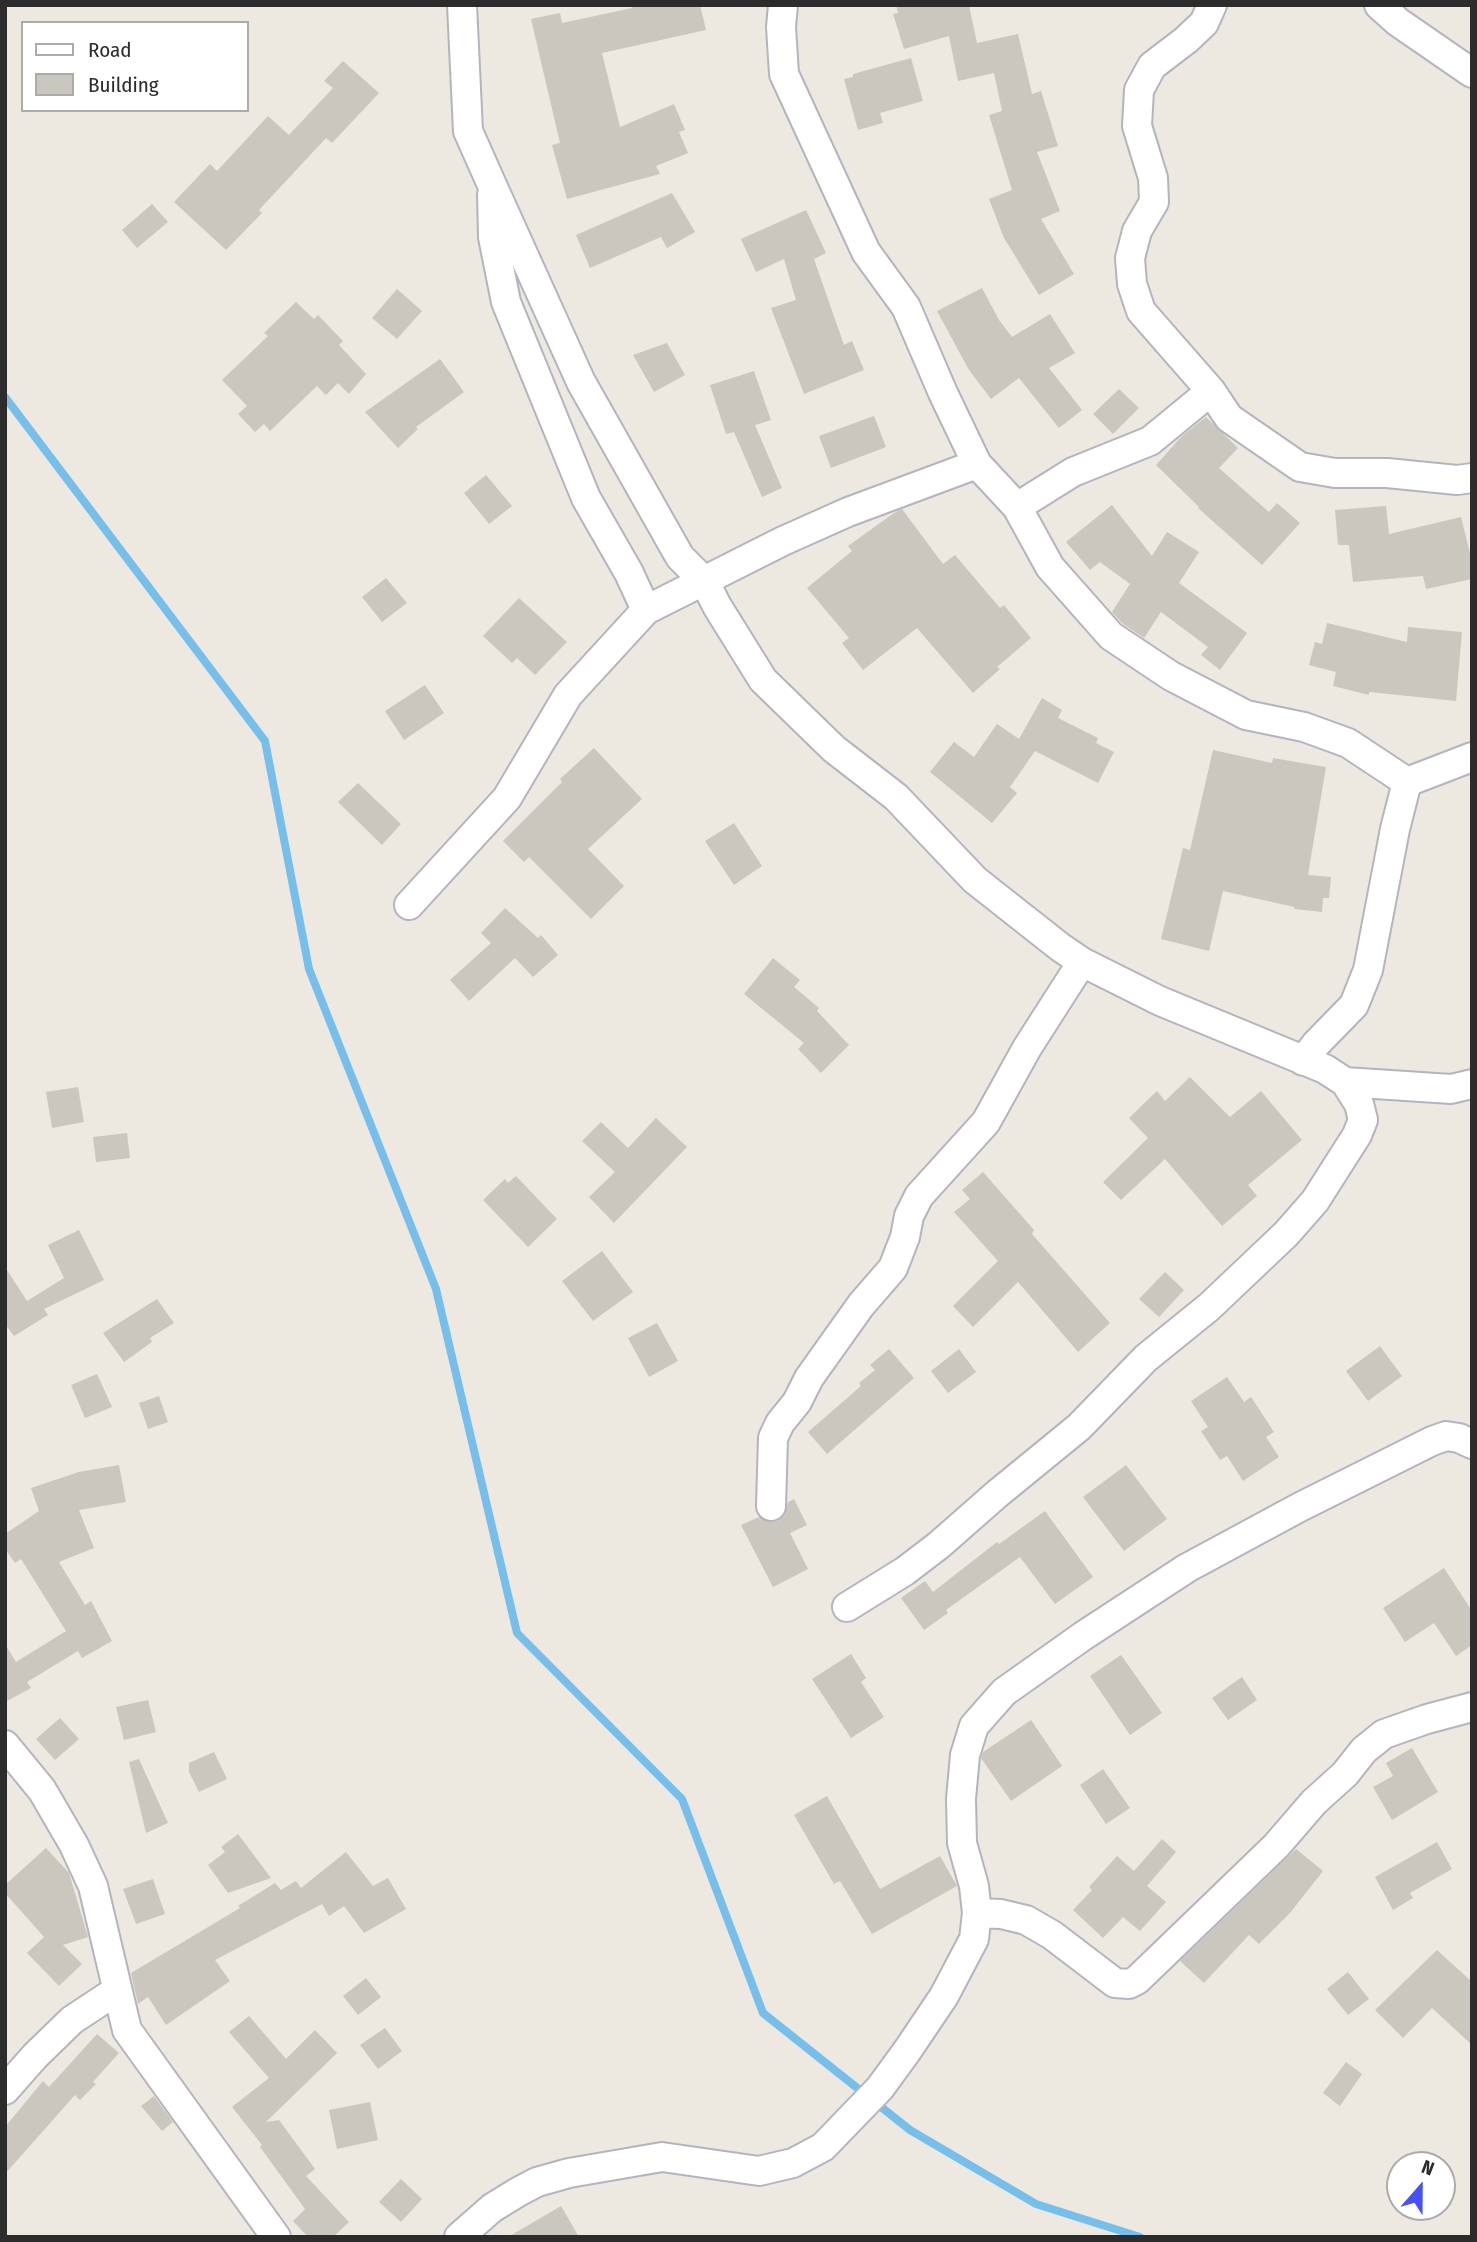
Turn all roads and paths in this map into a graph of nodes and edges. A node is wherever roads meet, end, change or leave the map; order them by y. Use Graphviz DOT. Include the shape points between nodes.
graph roads {
  1 [pos="462,5"];
  2 [pos="783,5"];
  3 [pos="1212,5"];
  4 [pos="1379,5"];
  5 [pos="1472,73"];
  6 [pos="492,185"];
  7 [pos="1211,391"];
  8 [pos="977,464"];
  9 [pos="1472,478"];
  10 [pos="1017,507"];
  11 [pos="705,582"];
  12 [pos="646,610"];
  13 [pos="1472,757"];
  14 [pos="1407,782"];
  15 [pos="410,905"];
  16 [pos="1082,962"];
  17 [pos="1303,1061"];
  18 [pos="1345,1083"];
  19 [pos="1472,1084"];
  20 [pos="1472,1444"];
  21 [pos="771,1506"];
  22 [pos="847,1607"];
  23 [pos="1472,1707"];
  24 [pos="5,1745"];
  25 [pos="977,1913"];
  26 [pos="116,1991"];
  27 [pos="5,2090"];
  28 [pos="276,2237"];
  29 [pos="459,2237"];
  1 -- 6 [label="street" via="468,131"];
  2 -- 8 [label="street" via="784,74 866,252 906,307"];
  3 -- 7 [label="street" via="1204,23 1152,66 1139,90 1137,126 1153,178 1154,202 1137,232 1130,258 1141,311"];
  4 -- 5 [label="street"];
  6 -- 11 [label="street" via="581,382 680,557"];
  6 -- 12 [label="street" via="493,237 506,302 586,498"];
  7 -- 9 [label="street" via="1228,418 1300,467 1335,473"];
  7 -- 10 [label="street" via="1150,441 1073,472"];
  8 -- 10 [label="street"];
  8 -- 11 [label="street" via="848,512"];
  10 -- 14 [label="street" via="1050,567 1111,636 1171,676 1246,715 1304,727 1348,743"];
  11 -- 12 [label="street"];
  11 -- 16 [label="street" via="763,680 834,749 896,797 975,880"];
  12 -- 15 [label="street" via="568,695 507,798"];
  13 -- 14 [label="street"];
  14 -- 17 [label="street" via="1368,970 1354,1004"];
  16 -- 17 [label="street" via="1160,1001"];
  16 -- 21 [label="street" via="986,1122 919,1196 893,1268 854,1314 780,1423 773,1438"];
  17 -- 18 [label="street"];
  18 -- 19 [label="street" via="1451,1088"];
  18 -- 22 [label="street" via="1363,1120 1315,1201 1286,1234 1209,1307 1146,1358 1079,1427 939,1545"];
  20 -- 25 [label="street" via="1446,1436 1432,1441 1300,1507 1187,1568 1004,1692 974,1726 965,1755 962,1843"];
  23 -- 25 [label="street" via="1384,1734 1364,1750 1276,1846 1129,1984 1115,1983 1026,1920"];
  24 -- 26 [label="street" via="42,1790 93,1886"];
  25 -- 29 [label="street" via="975,1939 929,2018 880,2088 823,2147 793,2163 758,2171 662,2157 581,2170 537,2182 492,2208"];
  26 -- 27 [label="street" via="72,2020"];
  26 -- 28 [label="street" via="127,2030"];
}
